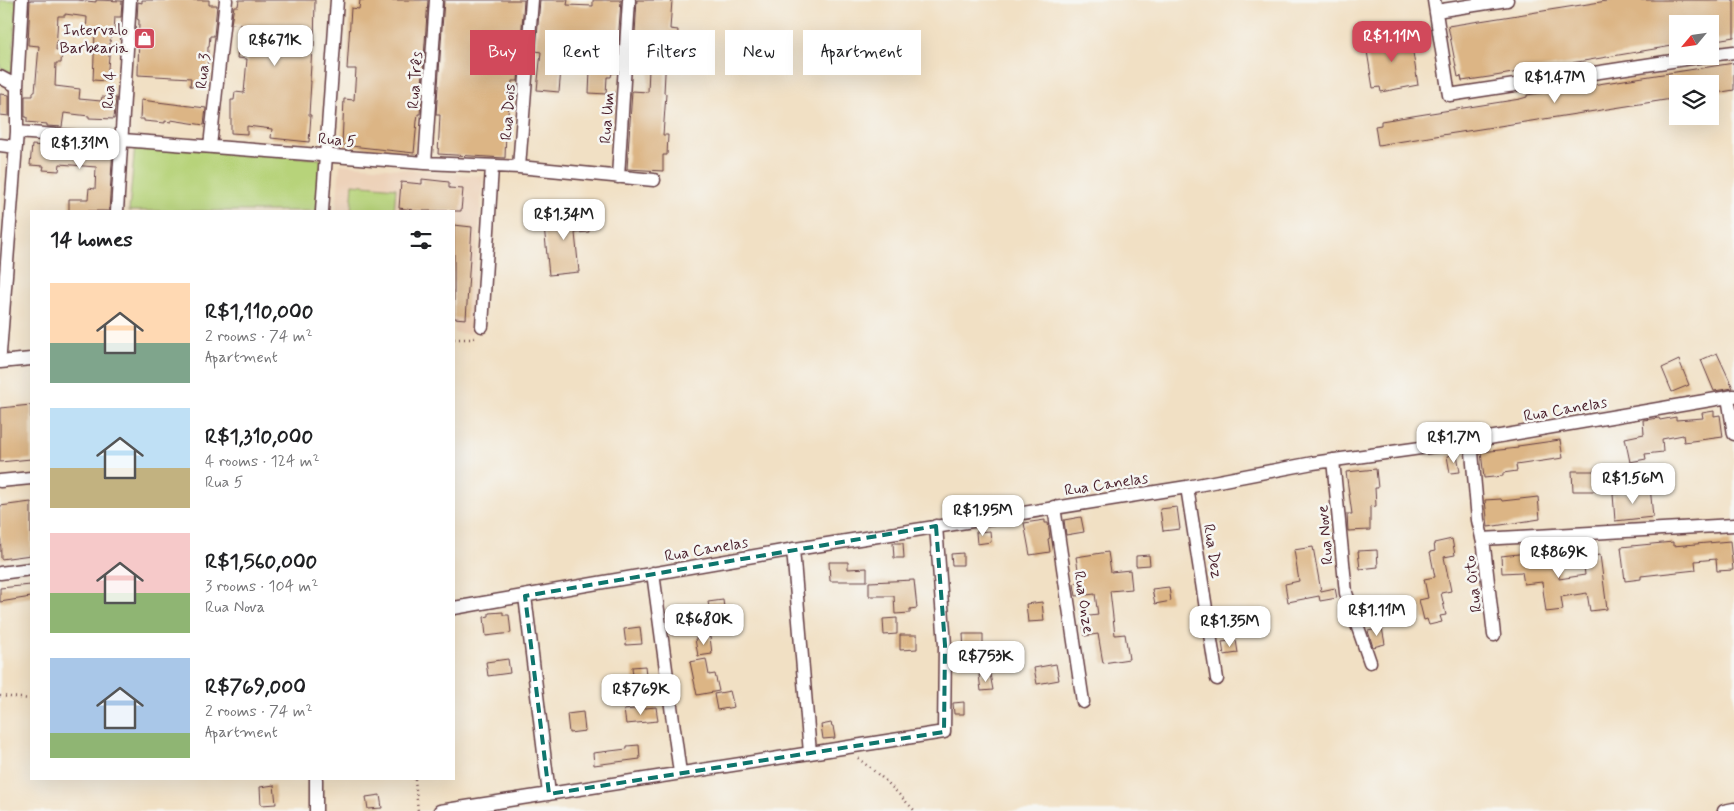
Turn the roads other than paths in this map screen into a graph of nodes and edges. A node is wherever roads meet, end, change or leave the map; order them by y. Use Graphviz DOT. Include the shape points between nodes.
graph roads {
  1 [pos="22,0"];
  2 [pos="130,0"];
  3 [pos="226,0"];
  4 [pos="337,0"];
  5 [pos="436,0"];
  6 [pos="532,0"];
  7 [pos="629,0"];
  8 [pos="1508,0"];
  9 [pos="1435,6"];
  10 [pos="1734,52"];
  11 [pos="1719,54"];
  12 [pos="1669,61"];
  13 [pos="0,77"];
  14 [pos="17,86"];
  15 [pos="17,132"];
  16 [pos="121,139"];
  17 [pos="0,145"];
  18 [pos="210,146"];
  19 [pos="16,147"];
  20 [pos="326,154"];
  21 [pos="425,163"];
  22 [pos="492,167"];
  23 [pos="519,167"];
  24 [pos="618,178"];
  25 [pos="654,180"];
  26 [pos="116,210"];
  27 [pos="322,210"];
  28 [pos="482,326"];
  29 [pos="0,353"];
  30 [pos="30,359"];
  31 [pos="0,362"];
  32 [pos="1731,396"];
  33 [pos="1734,434"];
  34 [pos="1471,440"];
  35 [pos="1333,460"];
  36 [pos="30,478"];
  37 [pos="0,481"];
  38 [pos="1187,487"];
  39 [pos="1054,507"];
  40 [pos="1734,525"];
  41 [pos="936,526"];
  42 [pos="1482,539"];
  43 [pos="793,549"];
  44 [pos="30,568"];
  45 [pos="0,573"];
  46 [pos="654,573"];
  47 [pos="525,596"];
  48 [pos="455,608"];
  49 [pos="1494,635"];
  50 [pos="1370,662"];
  51 [pos="1217,679"];
  52 [pos="1083,702"];
  53 [pos="810,753"];
  54 [pos="680,773"];
  55 [pos="316,780"];
  56 [pos="549,794"];
  57 [pos="1734,809"];
  58 [pos="316,811"];
  59 [pos="440,811"];
  60 [pos="1724,811"];
  1 -- 14 [label="street"];
  2 -- 16 [label="street, Rua 4"];
  3 -- 18 [label="street, Rua 3"];
  4 -- 20 [label="street"];
  5 -- 21 [label="street, Rua Três"];
  6 -- 23 [label="street, Rua Dois"];
  7 -- 24 [label="street, Rua Um"];
  8 -- 9 [label="street"];
  9 -- 12 [label="street" via="1449,95"];
  10 -- 11 [label="street"];
  13 -- 14 [label="street"];
  14 -- 15 [label="street"];
  15 -- 16 [label="street, Rua 5"];
  15 -- 19 [label="street"];
  16 -- 18 [label="street, Rua 5"];
  16 -- 26 [label="street, Rua 4"];
  17 -- 19 [label="street"];
  18 -- 20 [label="street, Rua 5"];
  19 -- 29 [label="street"];
  20 -- 21 [label="street, Rua 5"];
  20 -- 27 [label="street"];
  21 -- 22 [label="street, Rua 5"];
  22 -- 23 [label="street, Rua 5"];
  22 -- 28 [label="street"];
  23 -- 24 [label="street, Rua 5"];
  24 -- 25 [label="street, Rua 5"];
  30 -- 31 [label="street"];
  32 -- 33 [label="street"];
  32 -- 34 [label="street, Rua Canelas"];
  34 -- 35 [label="street, Rua Canelas"];
  34 -- 42 [label="street, Rua Oito"];
  35 -- 38 [label="street, Rua Canelas"];
  35 -- 50 [label="street, Rua Nove" via="1346,593"];
  36 -- 37 [label="street"];
  38 -- 39 [label="street, Rua Canelas"];
  38 -- 51 [label="street, Rua Dez"];
  39 -- 41 [label="street, Rua Canelas"];
  39 -- 52 [label="street, Rua Onze"];
  40 -- 42 [label="street"];
  41 -- 43 [label="street, Rua Canelas"];
  41 -- 53 [label="street" via="945,645 944,732"];
  42 -- 49 [label="street, Rua Oito"];
  43 -- 46 [label="street, Rua Canelas"];
  43 -- 53 [label="street"];
  44 -- 45 [label="street"];
  46 -- 47 [label="street, Rua Canelas"];
  46 -- 54 [label="street"];
  47 -- 48 [label="street, Rua Canelas"];
  47 -- 56 [label="street"];
  53 -- 54 [label="street"];
  54 -- 56 [label="street"];
  55 -- 58 [label="street"];
  56 -- 59 [label="street"];
  57 -- 60 [label="street"];
}
